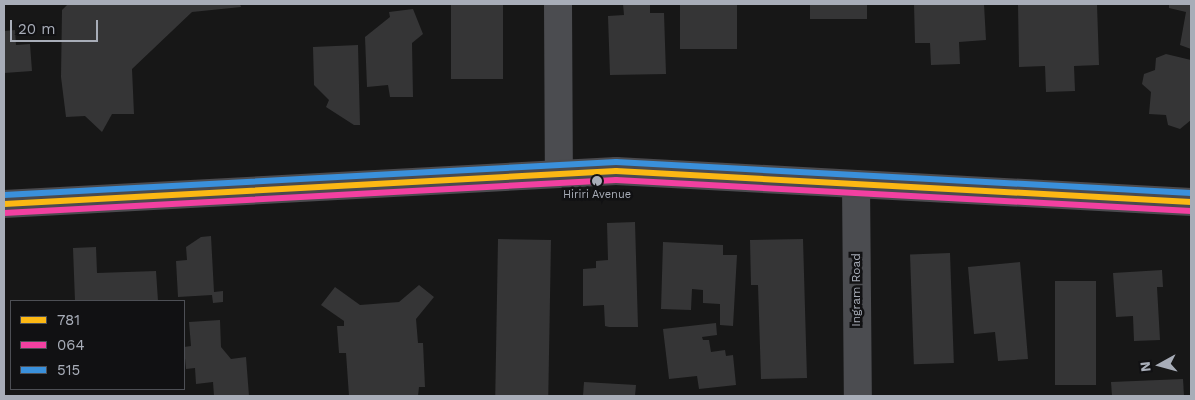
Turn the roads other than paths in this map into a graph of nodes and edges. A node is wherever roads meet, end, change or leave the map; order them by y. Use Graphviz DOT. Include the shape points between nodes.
graph roads {
  1 [pos="558,4"];
  2 [pos="559,171"];
  3 [pos="856,184"];
  4 [pos="1191,202"];
  5 [pos="4,204"];
  6 [pos="858,396"];
  1 -- 2 [label="street"];
  2 -- 3 [label="main road"];
  2 -- 5 [label="main road"];
  3 -- 4 [label="main road"];
  3 -- 6 [label="street, Ingram Road"];
}
